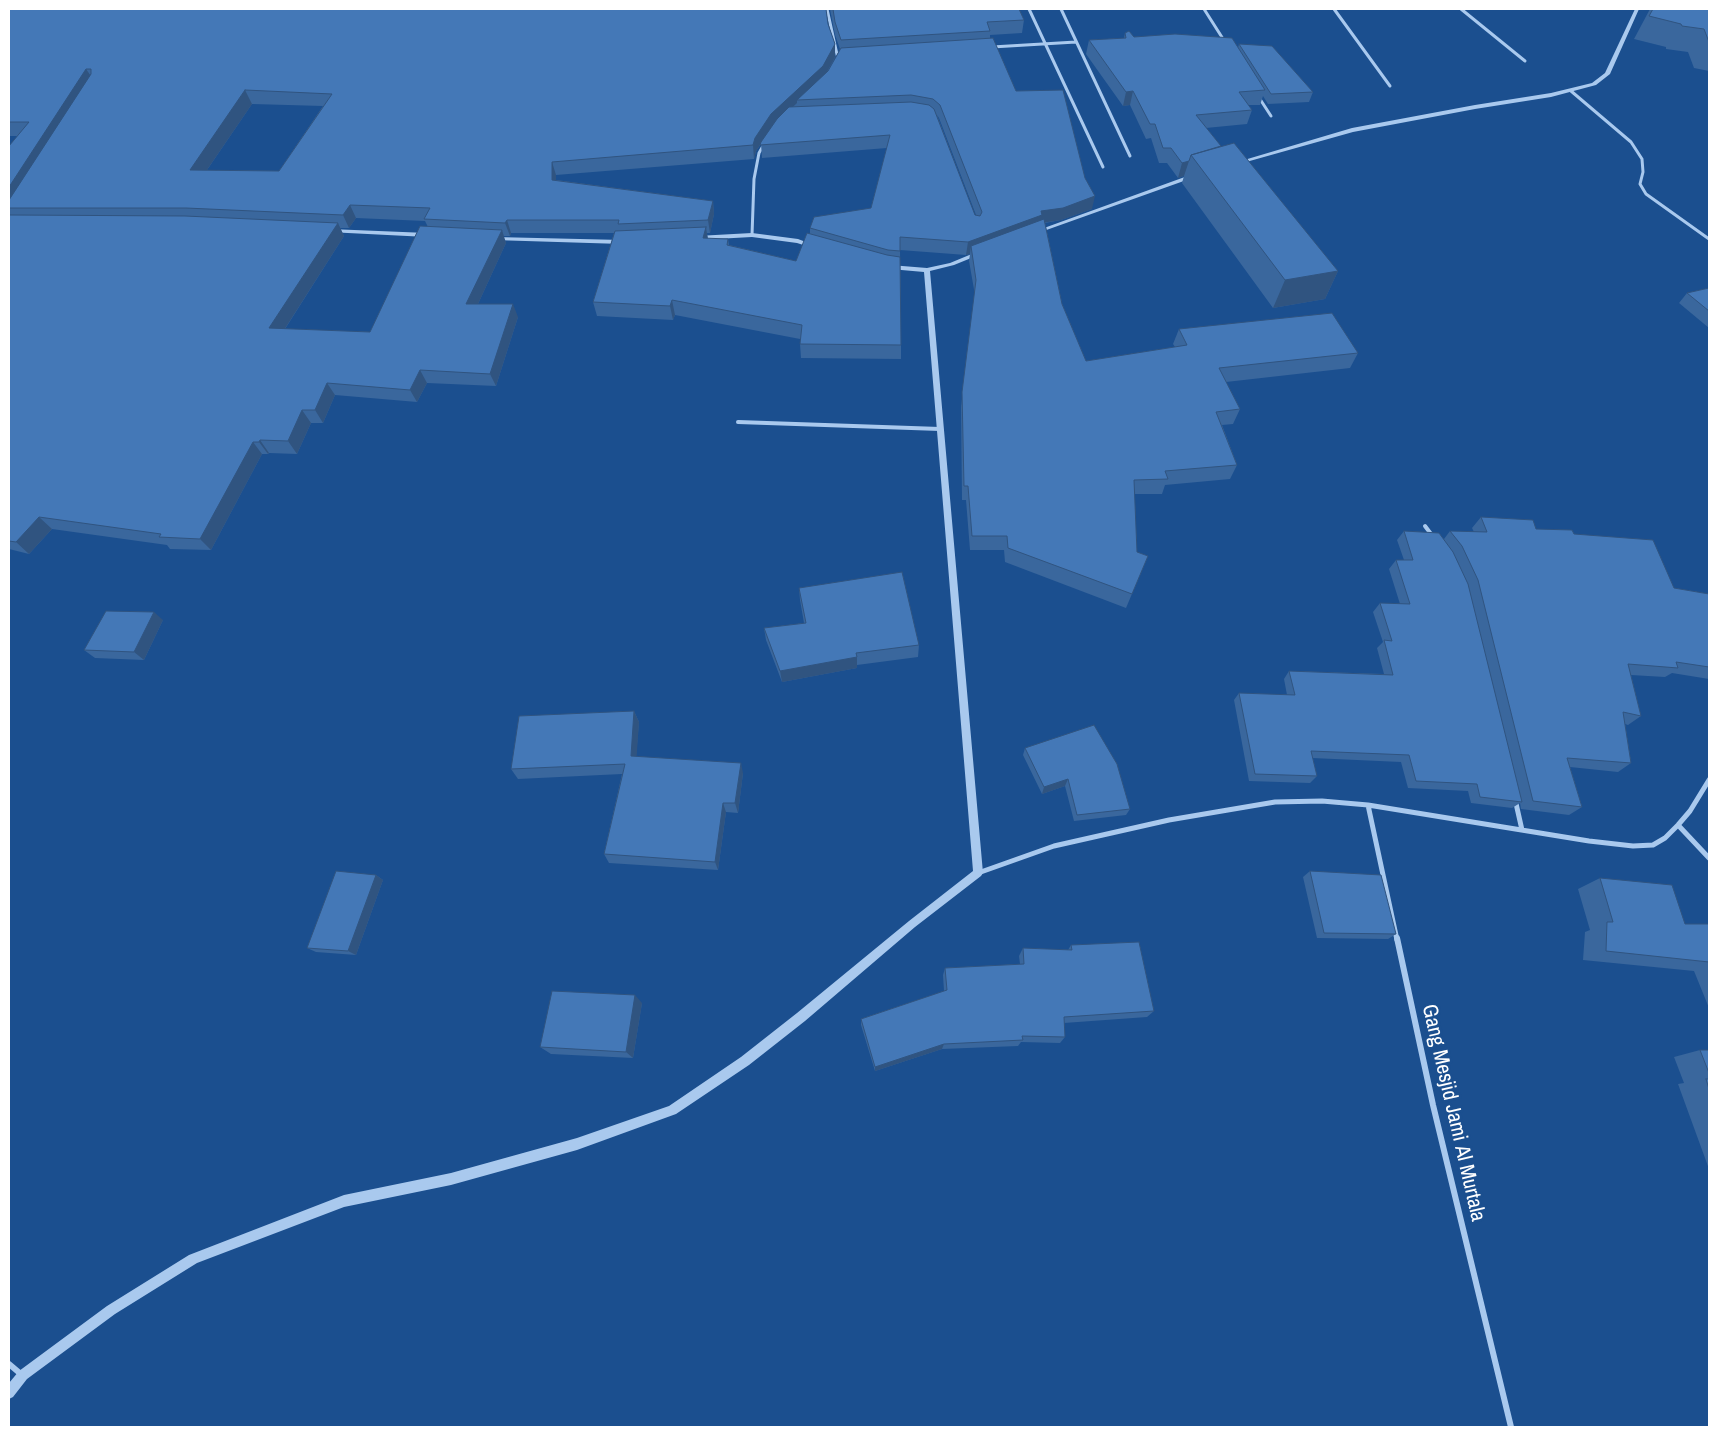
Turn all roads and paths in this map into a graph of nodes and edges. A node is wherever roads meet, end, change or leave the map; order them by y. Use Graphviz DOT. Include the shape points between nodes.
graph roads {
  1 [pos="827,9"];
  2 [pos="1030,9"];
  3 [pos="1061,9"];
  4 [pos="1204,9"];
  5 [pos="1334,9"];
  6 [pos="1461,9"];
  7 [pos="1637,9"];
  8 [pos="1076,42"];
  9 [pos="1044,44"];
  10 [pos="986,47"];
  11 [pos="1229,50"];
  12 [pos="837,62"];
  13 [pos="1525,62"];
  14 [pos="1390,86"];
  15 [pos="1255,91"];
  16 [pos="1571,91"];
  17 [pos="1270,116"];
  18 [pos="764,145"];
  19 [pos="1130,156"];
  20 [pos="1234,164"];
  21 [pos="1103,167"];
  22 [pos="1197,175"];
  23 [pos="322,230"];
  24 [pos="431,235"];
  25 [pos="752,235"];
  26 [pos="1026,236"];
  27 [pos="490,238"];
  28 [pos="693,238"];
  29 [pos="1709,239"];
  30 [pos="629,241"];
  31 [pos="816,247"];
  32 [pos="989,249"];
  33 [pos="880,264"];
  34 [pos="927,270"];
  35 [pos="738,422"];
  36 [pos="940,429"];
  37 [pos="1425,526"];
  38 [pos="1440,545"];
  39 [pos="1709,780"];
  40 [pos="1513,792"];
  41 [pos="1368,805"];
  42 [pos="1678,825"];
  43 [pos="1522,830"];
  44 [pos="1709,858"];
  45 [pos="978,873"];
  46 [pos="9,1364"];
  47 [pos="23,1375"];
  48 [pos="9,1393"];
  49 [pos="1511,1427"];
  1 -- 12 [label="street" via="839,57"];
  2 -- 9 [label="street"];
  3 -- 8 [label="street"];
  4 -- 11 [label="street"];
  5 -- 14 [label="street"];
  6 -- 13 [label="street"];
  7 -- 16 [label="street" via="1607,74 1594,84"];
  8 -- 9 [label="street"];
  8 -- 19 [label="street"];
  9 -- 10 [label="street"];
  9 -- 21 [label="street"];
  15 -- 17 [label="street"];
  16 -- 20 [label="street" via="1352,130"];
  16 -- 29 [label="street" via="1631,142 1642,159 1640,184 1646,194"];
  18 -- 25 [label="street" via="754,178"];
  22 -- 26 [label="street"];
  23 -- 24 [label="street"];
  25 -- 28 [label="street"];
  25 -- 31 [label="street" via="798,241"];
  27 -- 30 [label="street"];
  32 -- 34 [label="street"];
  33 -- 34 [label="street"];
  34 -- 36 [label="street"];
  35 -- 36 [label="street"];
  36 -- 45 [label="street"];
  37 -- 38 [label="street"];
  39 -- 42 [label="street"];
  40 -- 43 [label="street"];
  41 -- 43 [label="street"];
  41 -- 45 [label="street" via="1322,801 1275,802 1169,820 1054,846"];
  41 -- 49 [label="street, Gang Mesjid Jami Al Murtala" via="1433,1105"];
  42 -- 43 [label="street" via="1653,845 1589,841"];
  42 -- 44 [label="street"];
  45 -- 47 [label="street" via="745,1061 672,1110 577,1144 451,1179 344,1201 193,1259 111,1310"];
  46 -- 47 [label="street"];
  47 -- 48 [label="street"];
}
